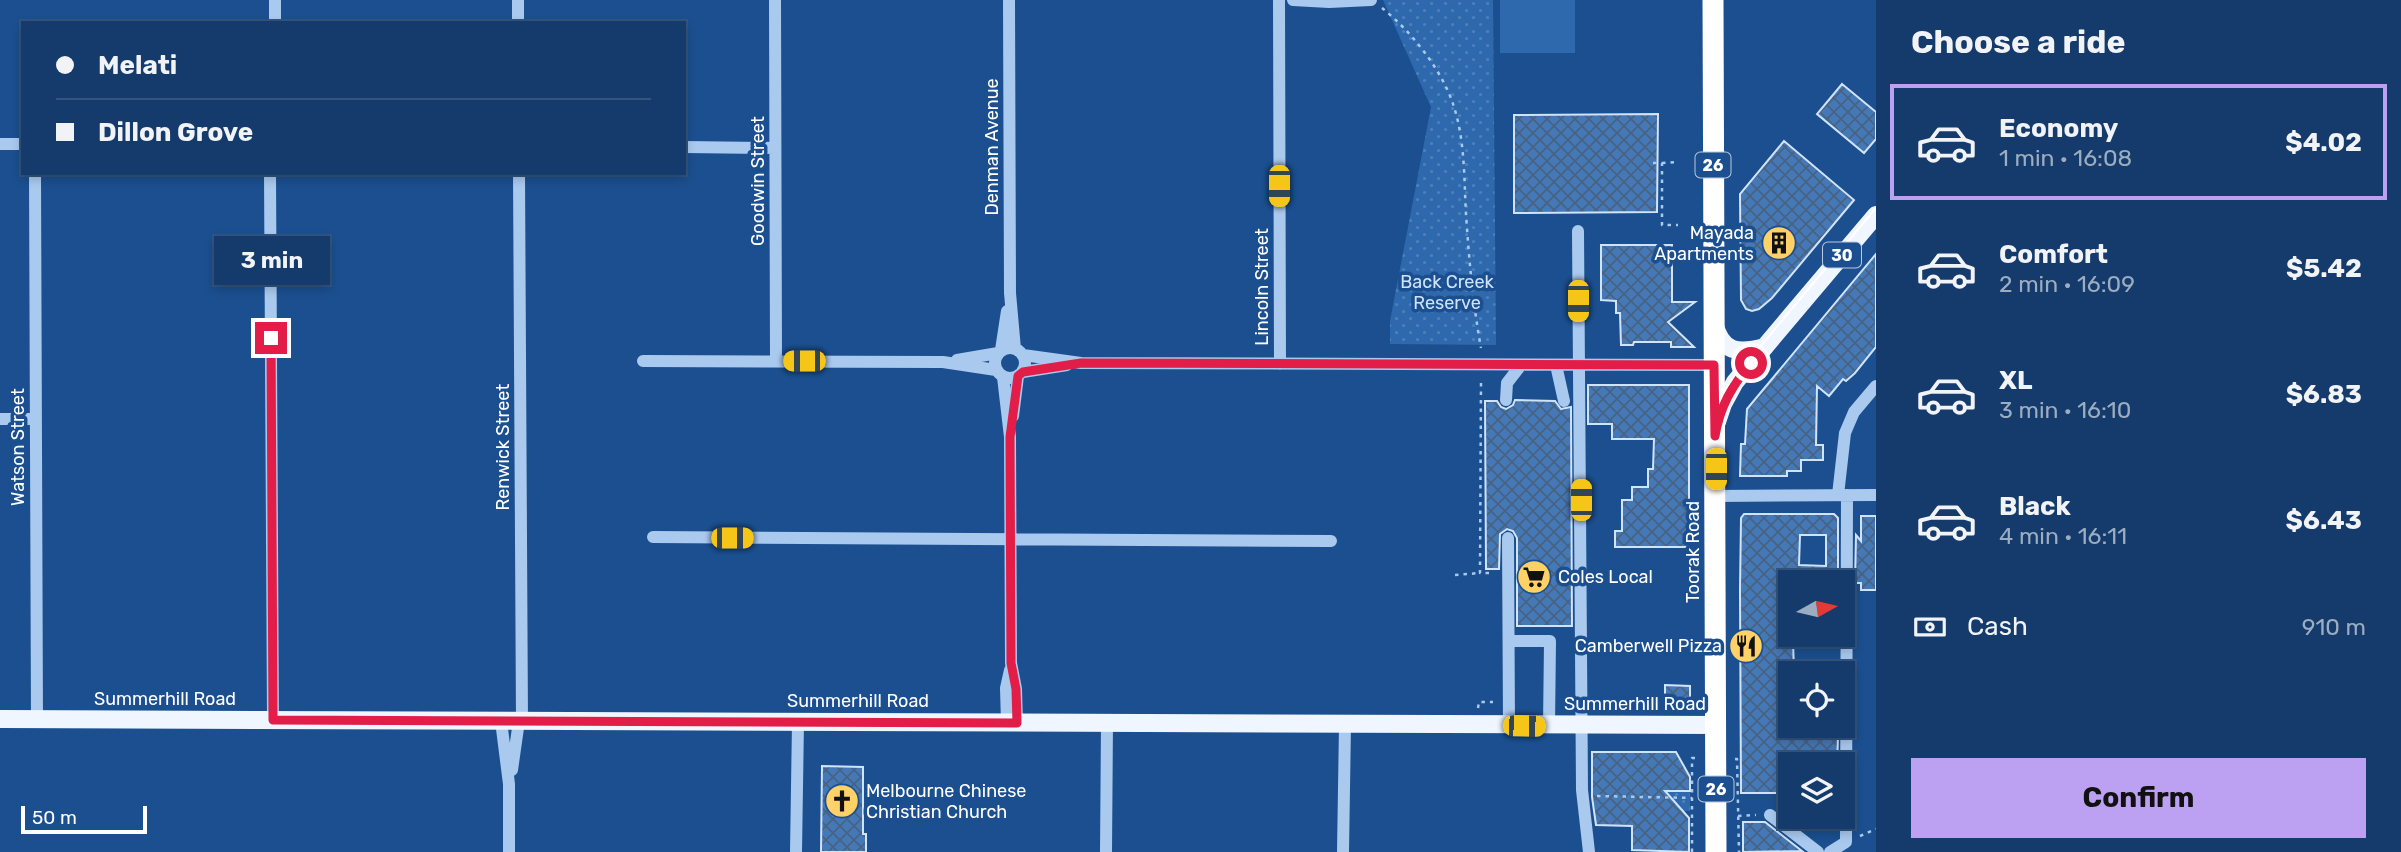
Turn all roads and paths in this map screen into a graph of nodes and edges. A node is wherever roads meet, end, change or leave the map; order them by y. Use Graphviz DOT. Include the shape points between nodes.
graph roads {
  1 [pos="275,0"];
  2 [pos="518,0"];
  3 [pos="775,0"];
  4 [pos="1009,0"];
  5 [pos="1279,0"];
  6 [pos="1293,0"];
  7 [pos="1371,0"];
  8 [pos="1713,0"];
  9 [pos="275,21"];
  10 [pos="518,21"];
  11 [pos="0,144"];
  12 [pos="21,144"];
  13 [pos="686,147"];
  14 [pos="775,148"];
  15 [pos="1678,162"];
  16 [pos="1653,163"];
  17 [pos="1662,163"];
  18 [pos="35,175"];
  19 [pos="270,175"];
  20 [pos="519,175"];
  21 [pos="1876,215"];
  22 [pos="1678,225"];
  23 [pos="1578,231"];
  24 [pos="1010,293"];
  25 [pos="1714,323"];
  26 [pos="1765,346"];
  27 [pos="1481,348"];
  28 [pos="999,352"];
  29 [pos="1019,352"];
  30 [pos="643,360"];
  31 [pos="776,361"];
  32 [pos="943,362"];
  33 [pos="1081,363"];
  34 [pos="1280,364"];
  35 [pos="1521,365"];
  36 [pos="1556,365"];
  37 [pos="1578,365"];
  38 [pos="1714,365"];
  39 [pos="1000,373"];
  40 [pos="1020,374"];
  41 [pos="1480,383"];
  42 [pos="1876,386"];
  43 [pos="1506,400"];
  44 [pos="1564,401"];
  45 [pos="0,419"];
  46 [pos="36,419"];
  47 [pos="1715,436"];
  48 [pos="1010,437"];
  49 [pos="1842,495"];
  50 [pos="1876,495"];
  51 [pos="1716,496"];
  52 [pos="653,537"];
  53 [pos="1010,538"];
  54 [pos="1508,538"];
  55 [pos="1331,541"];
  56 [pos="1480,573"];
  57 [pos="1498,573"];
  58 [pos="1455,575"];
  59 [pos="1510,641"];
  60 [pos="1497,702"];
  61 [pos="0,719"];
  62 [pos="37,720"];
  63 [pos="273,720"];
  64 [pos="514,721"];
  65 [pos="798,722"];
  66 [pos="1012,723"];
  67 [pos="1107,723"];
  68 [pos="1345,725"];
  69 [pos="1478,725"];
  70 [pos="1509,725"];
  71 [pos="1716,725"];
  72 [pos="1549,726"];
  73 [pos="1582,726"];
  74 [pos="1582,796"];
  75 [pos="1692,798"];
  76 [pos="1770,815"];
  77 [pos="1716,816"];
  78 [pos="509,852"];
  79 [pos="796,852"];
  80 [pos="1106,852"];
  81 [pos="1343,852"];
  82 [pos="1589,852"];
  83 [pos="1716,852"];
  84 [pos="1818,852"];
  85 [pos="1830,852"];
  1 -- 9 [label="street"];
  2 -- 10 [label="street"];
  3 -- 14 [label="street, Goodwin Street"];
  4 -- 24 [label="street, Denman Avenue"];
  5 -- 34 [label="street, Lincoln Street"];
  6 -- 7 [label="street"];
  7 -- 27 [label="path" via="1396,19 1428,57 1454,106 1462,149 1471,293"];
  8 -- 25 [label="highway, Toorak Road / 26"];
  11 -- 12 [label="street"];
  13 -- 14 [label="street"];
  14 -- 31 [label="street, Goodwin Street"];
  15 -- 17 [label="path"];
  16 -- 17 [label="path"];
  17 -- 22 [label="path" via="1662,225"];
  18 -- 46 [label="street, Watson Street"];
  19 -- 63 [label="street"];
  20 -- 64 [label="street, Renwick Street"];
  21 -- 26 [label="main road, 30"];
  23 -- 37 [label="street"];
  24 -- 28 [label="street, Denman Avenue"];
  24 -- 29 [label="street, Denman Avenue"];
  25 -- 26 [label="main road" via="1731,349"];
  25 -- 38 [label="highway, Toorak Road / 26"];
  26 -- 47 [label="main road, 30" via="1730,391"];
  28 -- 29 [label="street"];
  28 -- 32 [label="street"];
  28 -- 39 [label="street" via="995,361"];
  29 -- 33 [label="street"];
  29 -- 40 [label="street" via="1025,363"];
  30 -- 31 [label="street"];
  31 -- 32 [label="street"];
  32 -- 39 [label="street"];
  33 -- 34 [label="street"];
  33 -- 40 [label="street"];
  34 -- 35 [label="street"];
  35 -- 36 [label="street"];
  35 -- 43 [label="street" via="1507,383"];
  36 -- 37 [label="street"];
  36 -- 44 [label="street"];
  37 -- 38 [label="street"];
  37 -- 73 [label="street"];
  38 -- 47 [label="highway, Toorak Road / 26"];
  39 -- 40 [label="street" via="1013,378"];
  39 -- 48 [label="street"];
  40 -- 48 [label="street"];
  41 -- 56 [label="path"];
  42 -- 49 [label="street" via="1854,412 1844,433"];
  45 -- 46 [label="street"];
  46 -- 62 [label="street, Watson Street"];
  47 -- 51 [label="highway, Toorak Road / 26"];
  48 -- 53 [label="street"];
  49 -- 50 [label="street"];
  49 -- 51 [label="street"];
  49 -- 85 [label="street" via="1846,842"];
  51 -- 71 [label="highway, Toorak Road / 26"];
  52 -- 53 [label="street"];
  53 -- 55 [label="street"];
  53 -- 66 [label="street" via="1011,663 1016,689"];
  54 -- 59 [label="street"];
  56 -- 57 [label="path"];
  56 -- 58 [label="path"];
  59 -- 70 [label="street"];
  59 -- 72 [label="street" via="1550,641"];
  60 -- 69 [label="path" via="1479,702"];
  61 -- 62 [label="main road, Summerhill Road"];
  62 -- 63 [label="main road, Summerhill Road"];
  63 -- 64 [label="main road, Summerhill Road"];
  64 -- 65 [label="main road, Summerhill Road"];
  64 -- 78 [label="street, Renwick Street"];
  65 -- 66 [label="main road, Summerhill Road"];
  65 -- 79 [label="street"];
  66 -- 67 [label="main road, Summerhill Road"];
  67 -- 68 [label="main road, Summerhill Road"];
  67 -- 80 [label="street"];
  68 -- 69 [label="main road, Summerhill Road"];
  68 -- 81 [label="street"];
  69 -- 70 [label="main road, Summerhill Road"];
  70 -- 72 [label="main road, Summerhill Road"];
  71 -- 73 [label="main road, Summerhill Road"];
  71 -- 77 [label="highway, Toorak Road / 26"];
  72 -- 73 [label="main road, Summerhill Road"];
  73 -- 74 [label="street"];
  74 -- 75 [label="path"];
  74 -- 82 [label="street"];
  76 -- 77 [label="path"];
  76 -- 84 [label="street"];
  77 -- 83 [label="highway, Toorak Road / 26"];
}
